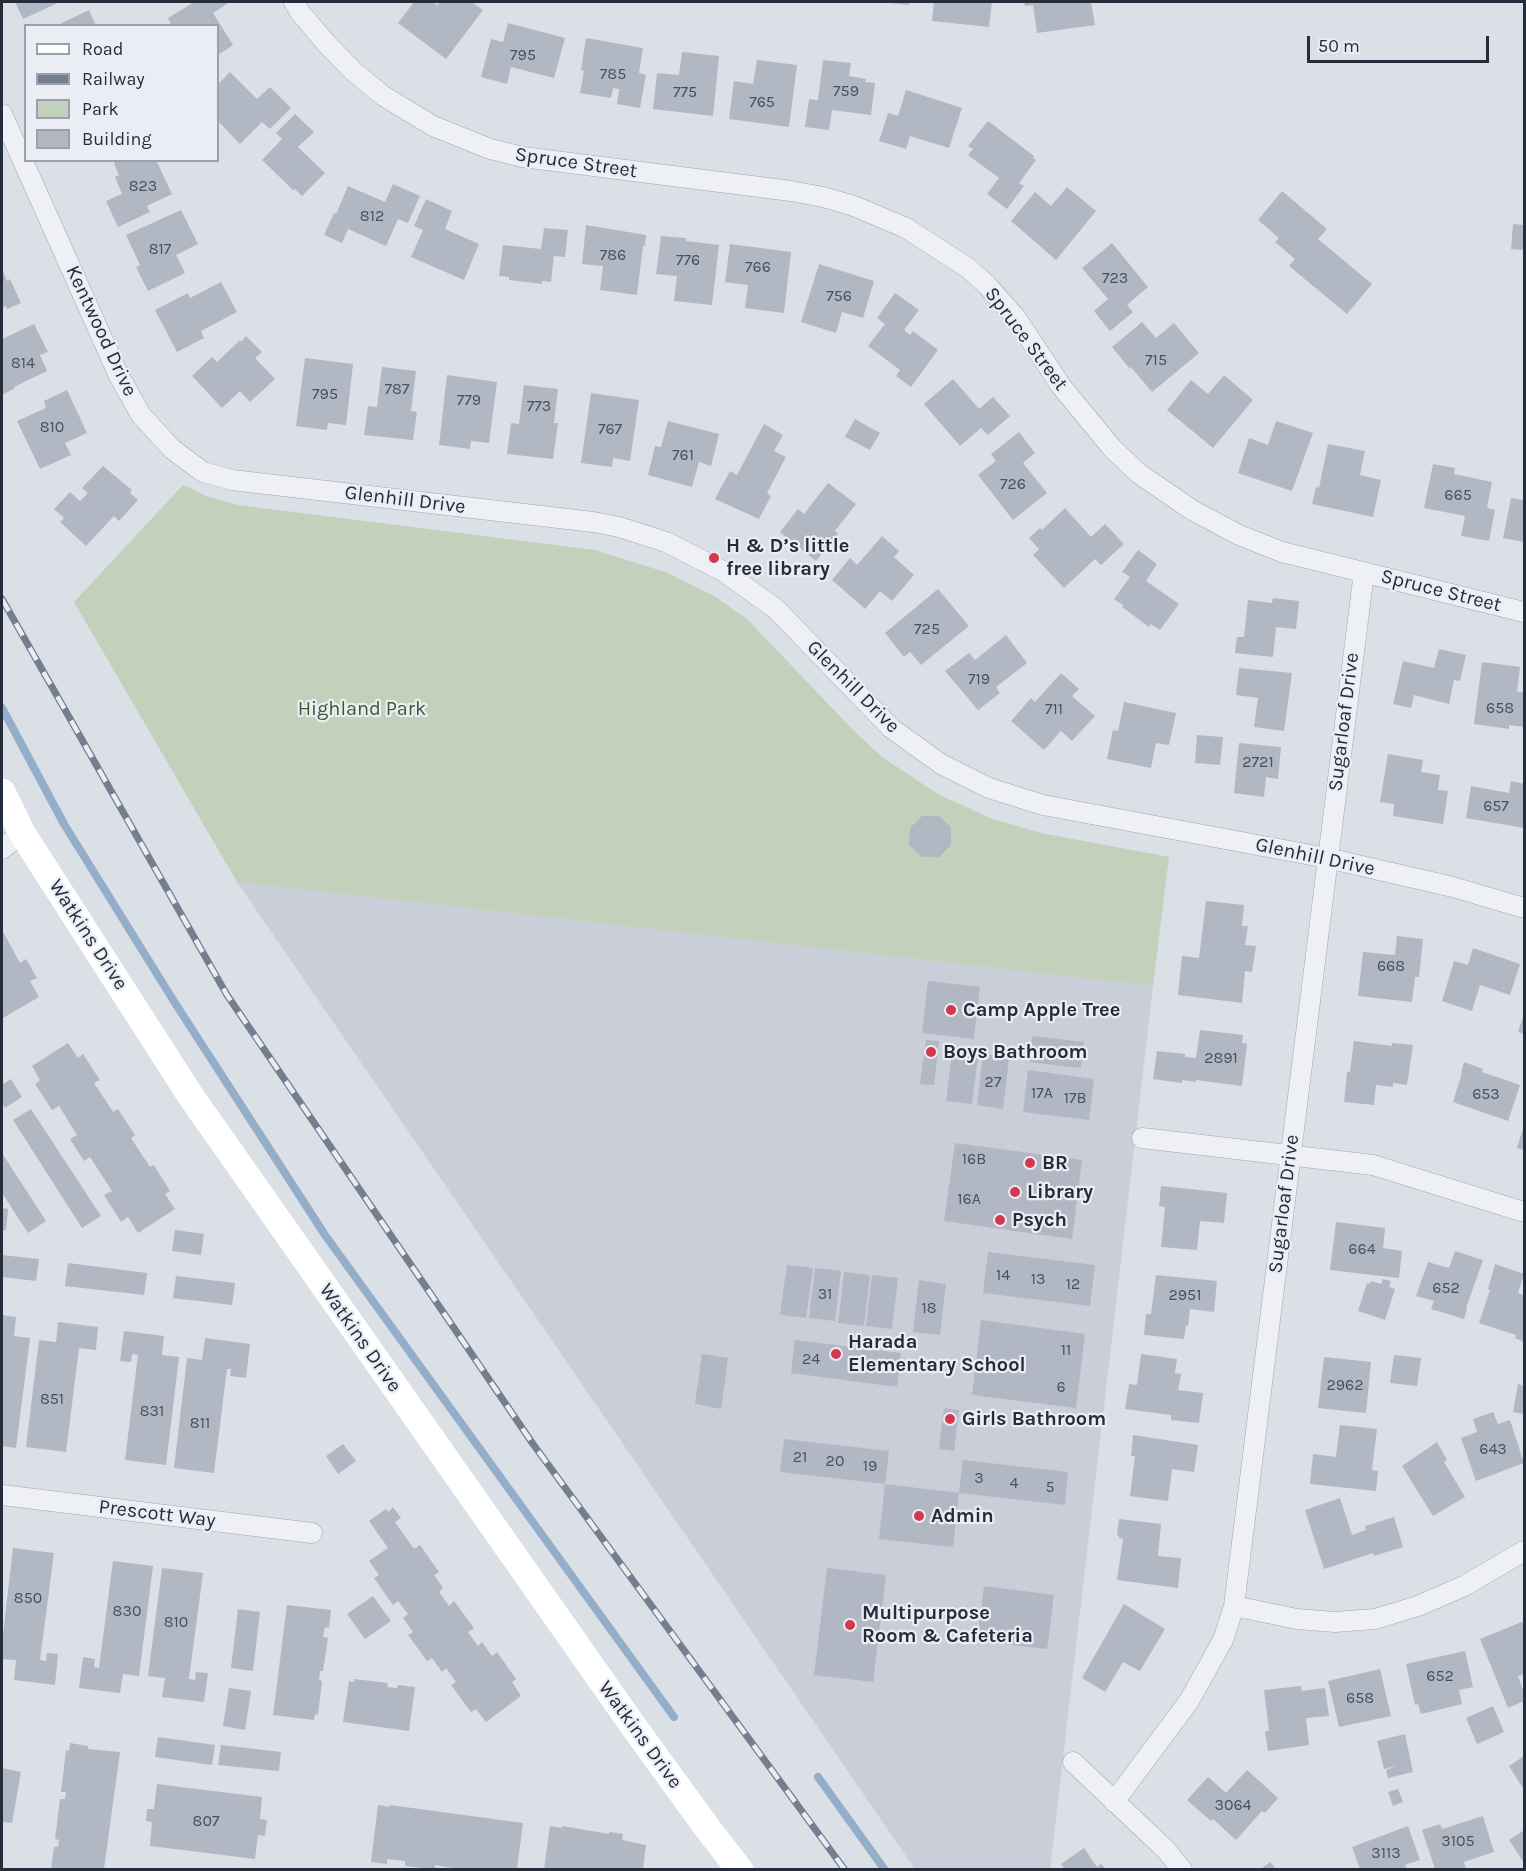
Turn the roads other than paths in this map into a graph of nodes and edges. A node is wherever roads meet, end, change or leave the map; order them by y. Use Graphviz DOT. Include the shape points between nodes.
graph roads {
  1 [pos="294,2"];
  2 [pos="2,114"];
  3 [pos="262,483"];
  4 [pos="1364,572"];
  5 [pos="1524,612"];
  6 [pos="2,792"];
  7 [pos="12,841"];
  8 [pos="1327,858"];
  9 [pos="1524,908"];
  10 [pos="1142,1138"];
  11 [pos="1289,1156"];
  12 [pos="1524,1212"];
  13 [pos="2,1495"];
  14 [pos="312,1533"];
  15 [pos="1524,1551"];
  16 [pos="1234,1606"];
  17 [pos="1073,1762"];
  18 [pos="1114,1802"];
  19 [pos="740,1869"];
  20 [pos="1182,1869"];
  1 -- 4 [label="street, Spruce Street" via="326,43 382,95 434,126 490,149 523,157 823,197 906,228 968,268 1003,302 1061,386 1138,473 1192,510 1239,535 1282,552"];
  2 -- 3 [label="street, Kentwood Drive" via="119,376 141,415 172,449 202,472"];
  3 -- 8 [label="street, Glenhill Drive" via="593,522 666,542 723,571 776,609 891,728 941,764 989,788 1043,805"];
  4 -- 5 [label="street, Spruce Street"];
  4 -- 8 [label="street, Sugarloaf Drive"];
  6 -- 7 [label="street, Watkins Drive"];
  7 -- 19 [label="street, Watkins Drive" via="621,1708"];
  8 -- 9 [label="street, Glenhill Drive"];
  8 -- 11 [label="street, Sugarloaf Drive"];
  10 -- 11 [label="street"];
  11 -- 12 [label="street" via="1373,1165"];
  11 -- 16 [label="street, Sugarloaf Drive"];
  13 -- 14 [label="street, Prescott Way"];
  15 -- 16 [label="street" via="1464,1586 1375,1619 1297,1619"];
  16 -- 18 [label="street, Sugarloaf Drive" via="1222,1640 1189,1701"];
  17 -- 18 [label="street"];
  18 -- 20 [label="street"];
}
